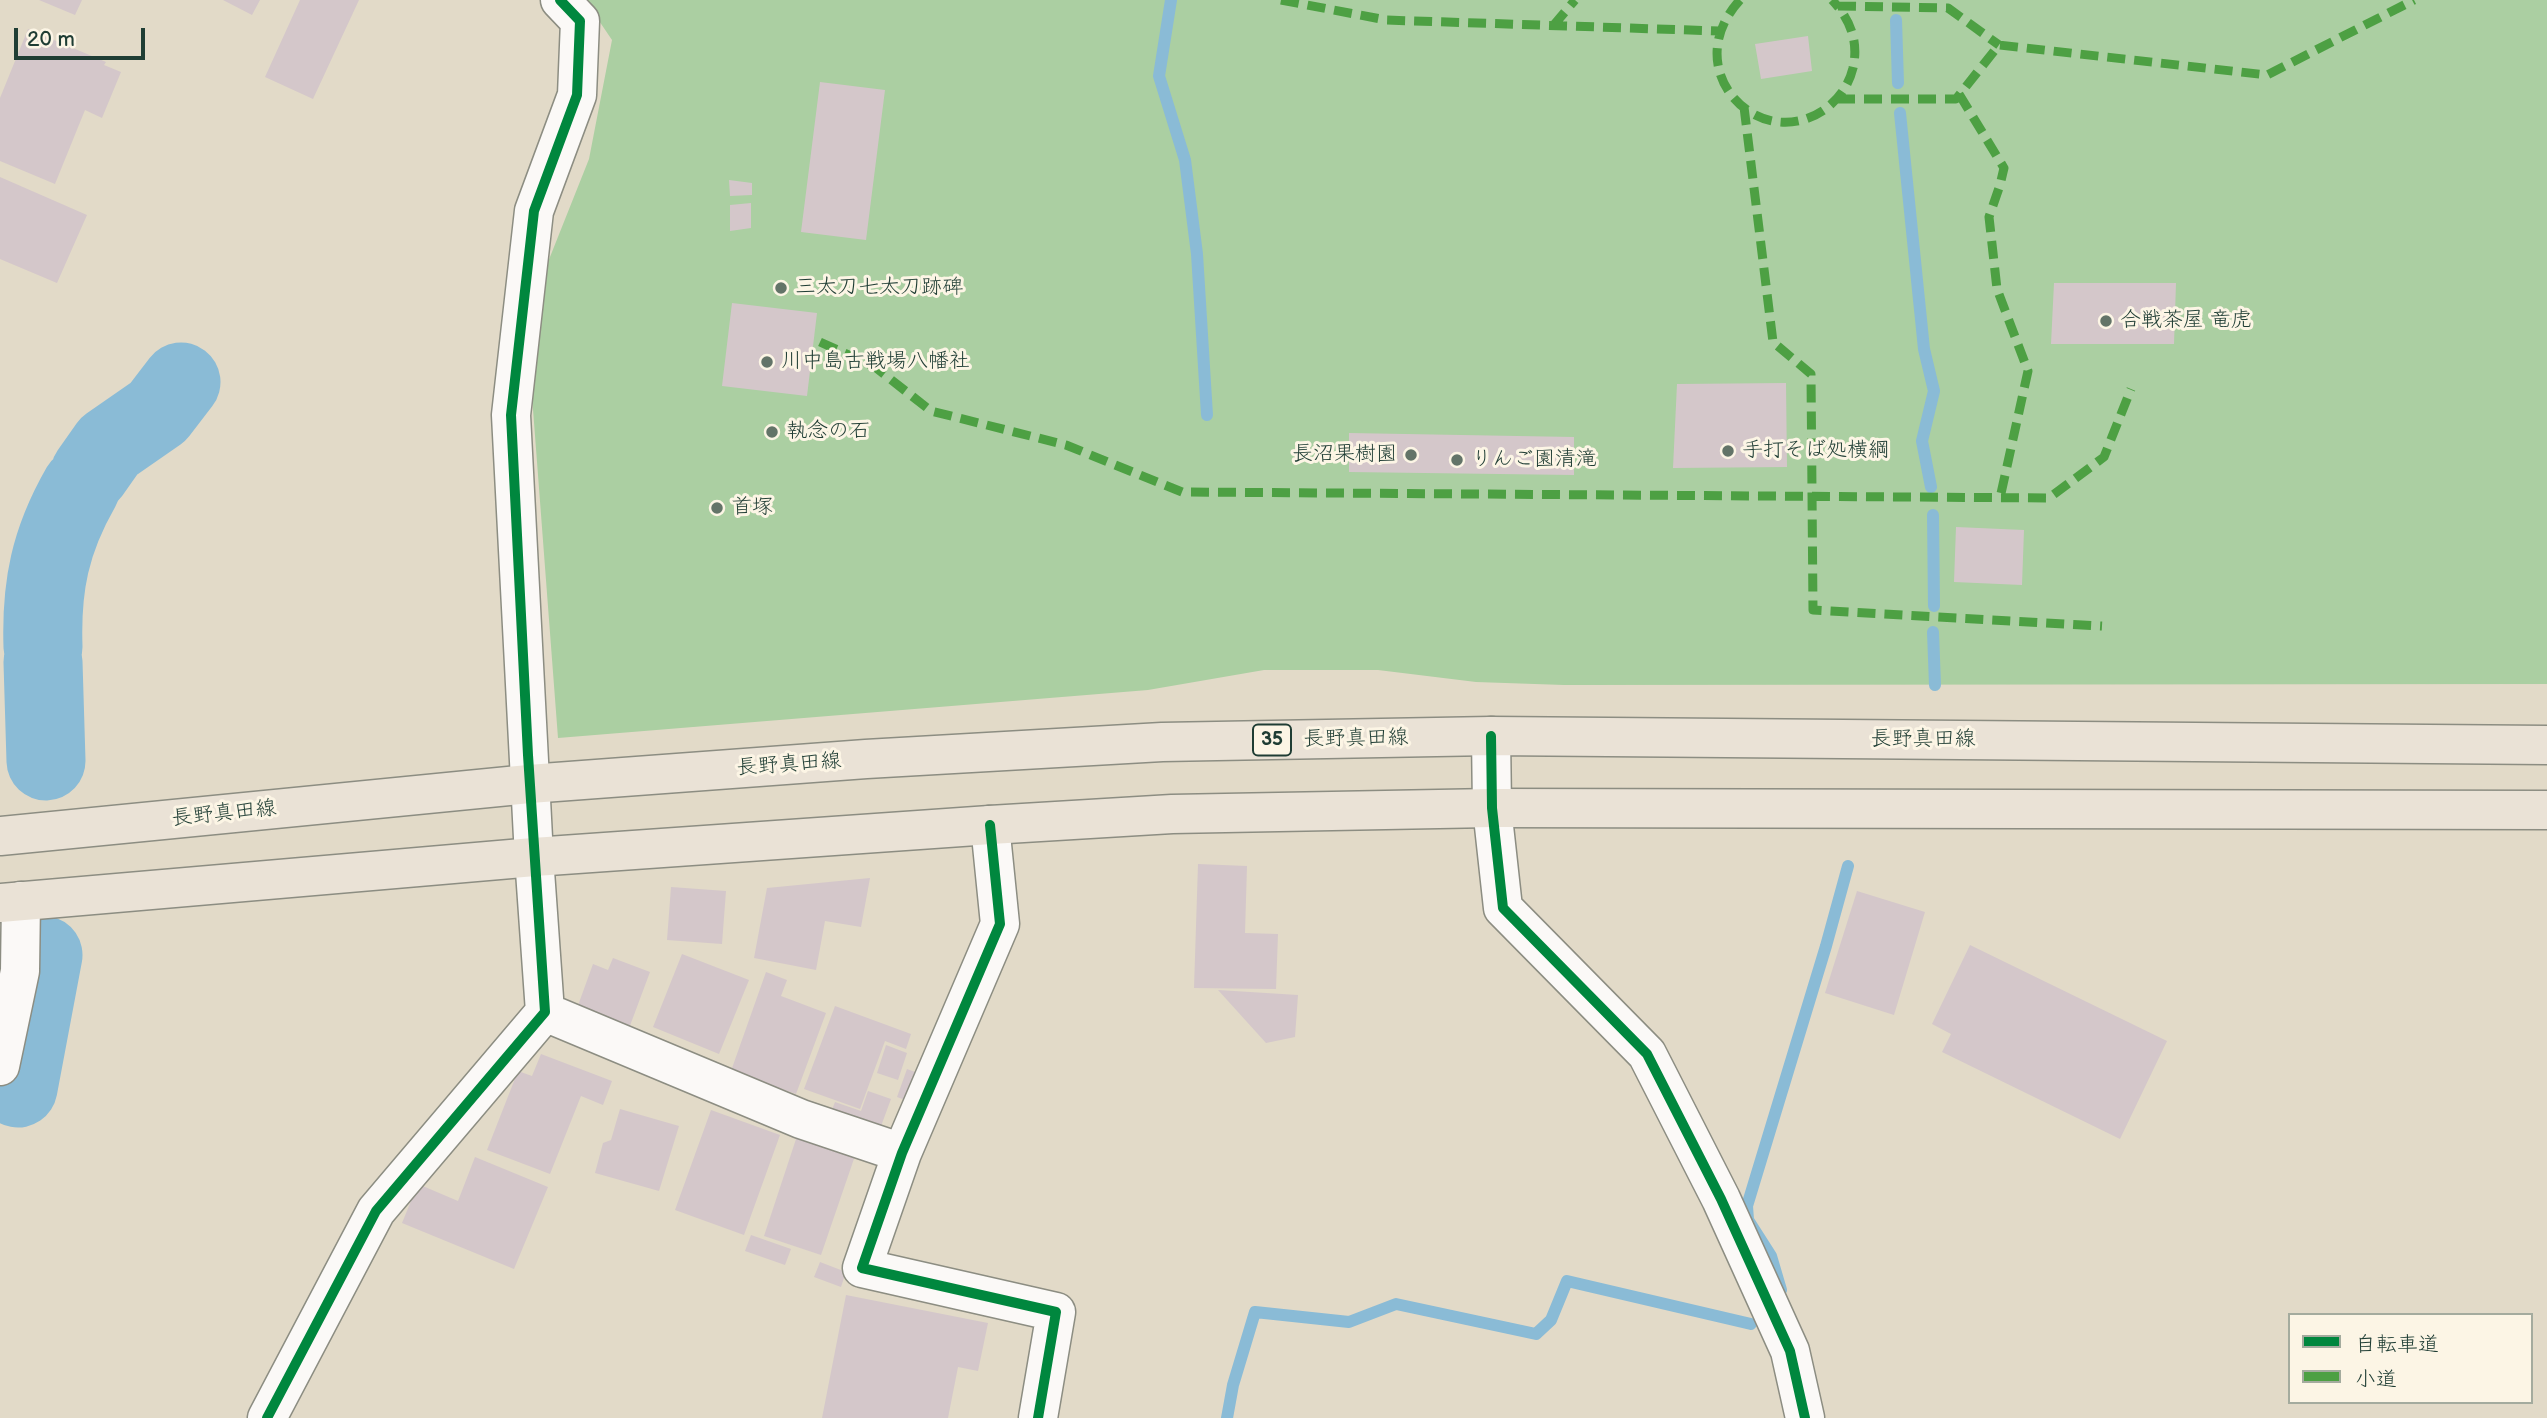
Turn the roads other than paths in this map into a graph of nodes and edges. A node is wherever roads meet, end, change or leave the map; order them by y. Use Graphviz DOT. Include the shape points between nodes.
graph roads {
  1 [pos="559,0"];
  2 [pos="1491,736"];
  3 [pos="2547,745"];
  4 [pos="530,784"];
  5 [pos="1492,808"];
  6 [pos="2547,810"];
  7 [pos="990,825"];
  8 [pos="0,836"];
  9 [pos="534,857"];
  10 [pos="11,902"];
  11 [pos="545,1012"];
  12 [pos="0,1066"];
  13 [pos="902,1153"];
  14 [pos="267,1418"];
  15 [pos="1038,1418"];
  16 [pos="1805,1418"];
  1 -- 4 [label="street" via="580,21 577,95 534,211 511,415"];
  2 -- 3 [label="main road, 長野真田線 / 35"];
  2 -- 4 [label="main road, 長野真田線 / 35" via="1162,742"];
  2 -- 5 [label="street"];
  4 -- 8 [label="main road, 長野真田線 / 35"];
  4 -- 9 [label="street"];
  5 -- 6 [label="main road"];
  5 -- 7 [label="main road" via="1172,814"];
  5 -- 16 [label="street" via="1503,908 1647,1054 1721,1199 1790,1350"];
  7 -- 9 [label="main road"];
  7 -- 13 [label="street" via="1000,924"];
  9 -- 10 [label="main road"];
  9 -- 11 [label="street"];
  10 -- 12 [label="street" via="20,971"];
  11 -- 13 [label="street" via="801,1119"];
  11 -- 14 [label="street" via="376,1211"];
  13 -- 15 [label="street" via="862,1268 1056,1312"];
}
